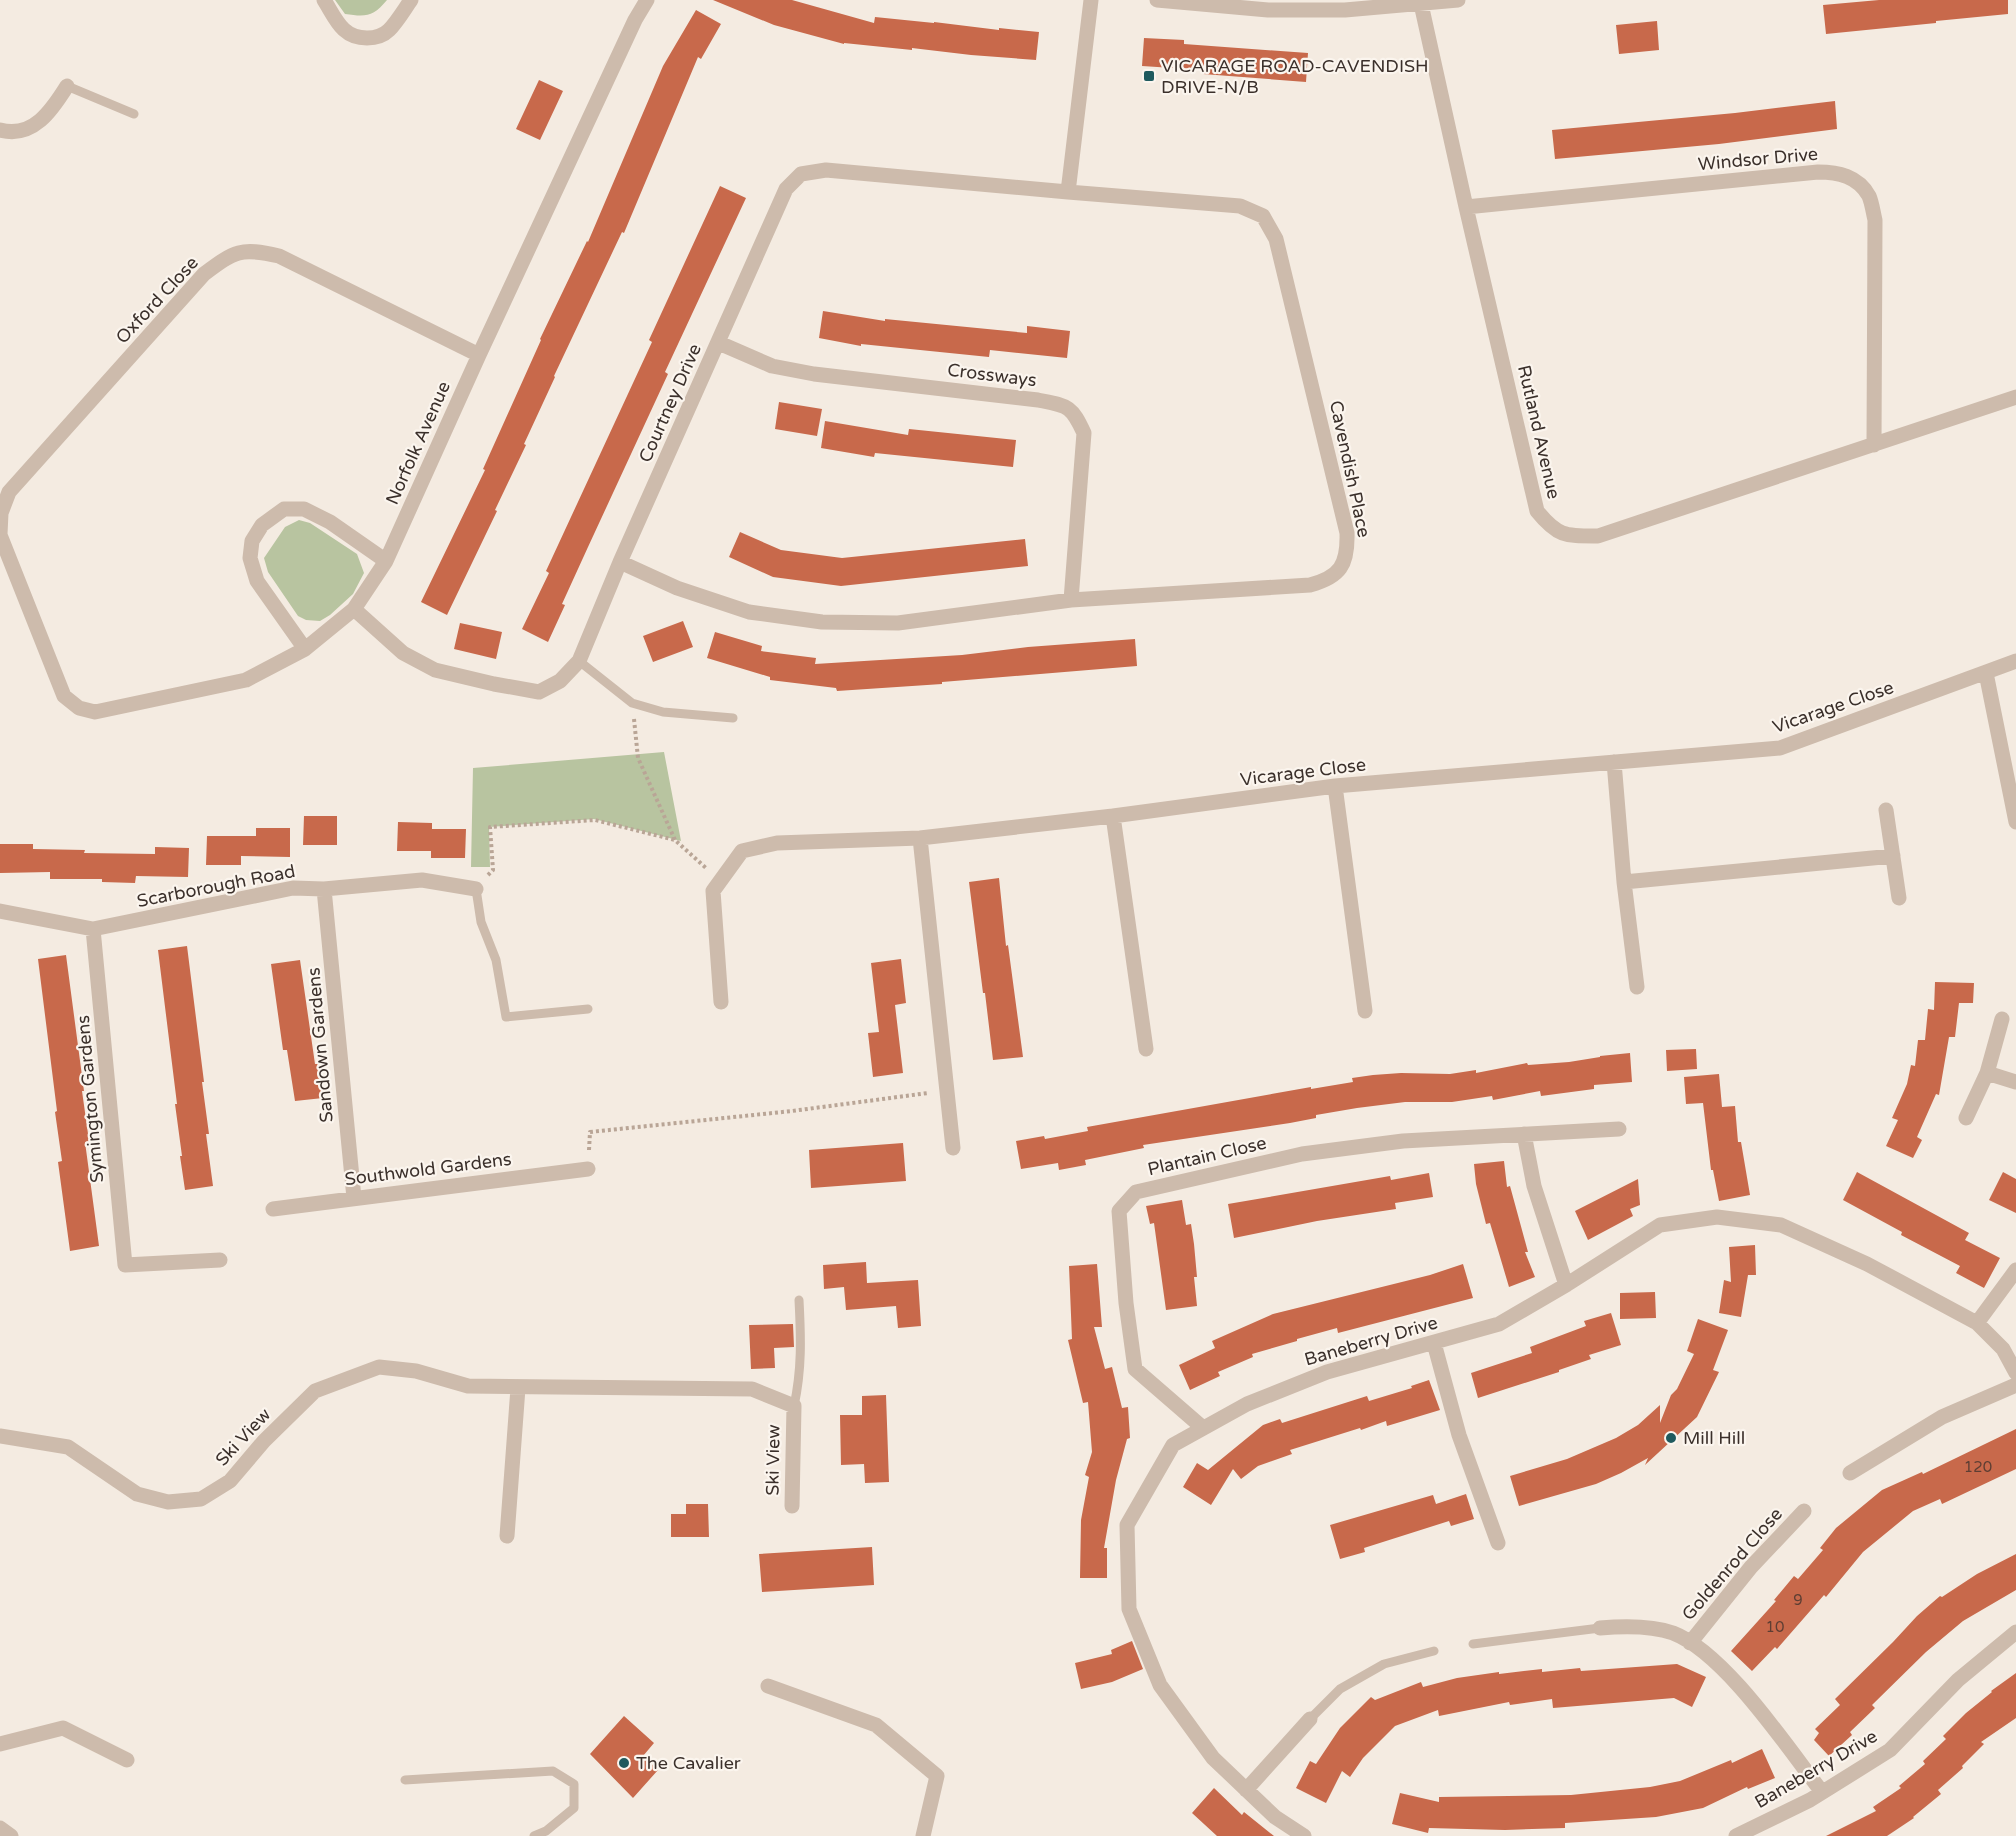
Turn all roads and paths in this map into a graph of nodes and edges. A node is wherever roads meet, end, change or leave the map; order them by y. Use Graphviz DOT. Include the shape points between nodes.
graph roads {
  1 [pos="324,0"];
  2 [pos="411,0"];
  3 [pos="646,0"];
  4 [pos="1091,0"];
  5 [pos="1157,0"];
  6 [pos="1458,0"];
  7 [pos="1421,4"];
  8 [pos="67,86"];
  9 [pos="134,114"];
  10 [pos="0,130"];
  11 [pos="1068,192"];
  12 [pos="1466,207"];
  13 [pos="718,343"];
  14 [pos="479,355"];
  15 [pos="2016,397"];
  16 [pos="1874,445"];
  17 [pos="0,535"];
  18 [pos="386,561"];
  19 [pos="620,562"];
  20 [pos="1071,600"];
  21 [pos="354,609"];
  22 [pos="305,649"];
  23 [pos="579,661"];
  24 [pos="2016,661"];
  25 [pos="1986,673"];
  26 [pos="64,696"];
  27 [pos="632,703"];
  28 [pos="733,717"];
  29 [pos="1614,762"];
  30 [pos="1335,786"];
  31 [pos="1886,810"];
  32 [pos="1113,816"];
  33 [pos="2016,822"];
  34 [pos="920,838"];
  35 [pos="675,840"];
  36 [pos="1893,856"];
  37 [pos="720,881"];
  38 [pos="1624,882"];
  39 [pos="324,889"];
  40 [pos="476,889"];
  41 [pos="1899,898"];
  42 [pos="0,910"];
  43 [pos="93,929"];
  44 [pos="1637,987"];
  45 [pos="721,1002"];
  46 [pos="588,1009"];
  47 [pos="1365,1011"];
  48 [pos="2002,1019"];
  49 [pos="1146,1049"];
  50 [pos="1987,1073"];
  51 [pos="2016,1082"];
  52 [pos="947,1091"];
  53 [pos="1966,1118"];
  54 [pos="1619,1129"];
  55 [pos="1524,1134"];
  56 [pos="953,1148"];
  57 [pos="588,1169"];
  58 [pos="354,1198"];
  59 [pos="273,1209"];
  60 [pos="220,1260"];
  61 [pos="2016,1270"];
  62 [pos="1566,1285"];
  63 [pos="799,1300"];
  64 [pos="1977,1323"];
  65 [pos="1434,1343"];
  66 [pos="2016,1373"];
  67 [pos="2016,1385"];
  68 [pos="518,1388"];
  69 [pos="794,1406"];
  70 [pos="1203,1428"];
  71 [pos="0,1436"];
  72 [pos="1850,1473"];
  73 [pos="792,1506"];
  74 [pos="1804,1511"];
  75 [pos="507,1536"];
  76 [pos="1498,1543"];
  77 [pos="1600,1628"];
  78 [pos="2016,1632"];
  79 [pos="1690,1643"];
  80 [pos="1473,1644"];
  81 [pos="1434,1651"];
  82 [pos="768,1686"];
  83 [pos="1310,1719"];
  84 [pos="0,1744"];
  85 [pos="127,1760"];
  86 [pos="405,1780"];
  87 [pos="1246,1790"];
  88 [pos="1822,1792"];
  89 [pos="0,1828"];
  90 [pos="1764,1830"];
  91 [pos="11,1836"];
  92 [pos="534,1836"];
  93 [pos="922,1836"];
  94 [pos="1304,1836"];
  95 [pos="1736,1836"];
  1 -- 2 [label="street" via="352,37 376,38 388,32"];
  3 -- 14 [label="street, Norfolk Avenue"];
  4 -- 11 [label="street"];
  5 -- 7 [label="street" via="1279,10"];
  6 -- 7 [label="street"];
  7 -- 12 [label="street, Rutland Avenue"];
  8 -- 9 [label="lane"];
  8 -- 10 [label="street" via="52,109 30,129"];
  11 -- 13 [label="street, Courtney Drive" via="826,170 801,174 786,189"];
  11 -- 20 [label="street, Cavendish Place" via="1240,206 1263,216 1276,239 1347,533 1348,551 1341,570 1327,581 1310,585"];
  12 -- 16 [label="street, Windsor Drive" via="1818,172 1851,177 1869,195 1875,220"];
  12 -- 16 [label="street, Rutland Avenue" via="1537,512 1552,529 1570,536 1598,536"];
  13 -- 19 [label="street, Courtney Drive"];
  13 -- 20 [label="street, Crossways" via="772,366 1038,400 1074,412 1084,433"];
  14 -- 17 [label="street, Oxford Close" via="279,256 254,250 230,255 204,274 9,492 1,513"];
  14 -- 18 [label="street, Norfolk Avenue"];
  15 -- 16 [label="street, Rutland Avenue"];
  17 -- 26 [label="street, Oxford Close"];
  18 -- 21 [label="street, Norfolk Avenue"];
  18 -- 22 [label="street" via="304,509 284,510 262,525 252,541 250,558 257,581"];
  19 -- 20 [label="street, Cavendish Place" via="677,588 749,612 822,622 898,623"];
  19 -- 23 [label="street, Courtney Drive"];
  21 -- 22 [label="street, Norfolk Avenue"];
  21 -- 23 [label="street, Courtney Drive" via="403,653 435,670 484,682 539,692 560,681"];
  22 -- 26 [label="street, Norfolk Avenue" via="246,680 95,712 79,708"];
  23 -- 27 [label="lane"];
  24 -- 25 [label="street, Vicarage Close"];
  25 -- 29 [label="street, Vicarage Close" via="1780,748"];
  25 -- 33 [label="street"];
  27 -- 28 [label="lane" via="663,712"];
  27 -- 35 [label="path" via="638,759"];
  29 -- 30 [label="street, Vicarage Close"];
  29 -- 38 [label="street"];
  30 -- 32 [label="street, Vicarage Close"];
  30 -- 47 [label="street"];
  31 -- 36 [label="street"];
  32 -- 34 [label="street, Vicarage Close"];
  32 -- 49 [label="street"];
  34 -- 37 [label="street, Vicarage Close" via="777,843 742,851"];
  34 -- 52 [label="street"];
  35 -- 37 [label="path"];
  35 -- 40 [label="path" via="595,820 490,827 493,870"];
  36 -- 38 [label="street"];
  36 -- 41 [label="street"];
  37 -- 45 [label="street, Vicarage Close" via="713,891"];
  38 -- 44 [label="street"];
  39 -- 40 [label="street, Scarborough Road" via="422,880"];
  39 -- 43 [label="street, Scarborough Road" via="293,888"];
  39 -- 58 [label="street, Sandown Gardens"];
  40 -- 46 [label="lane" via="481,922 496,960 506,1017"];
  42 -- 43 [label="street, Scarborough Road"];
  43 -- 60 [label="street, Symington Gardens" via="125,1265"];
  48 -- 50 [label="street"];
  50 -- 51 [label="street"];
  50 -- 53 [label="street"];
  52 -- 56 [label="street"];
  52 -- 57 [label="path" via="590,1132"];
  54 -- 55 [label="street, Plantain Close"];
  55 -- 62 [label="street" via="1534,1186"];
  55 -- 70 [label="street, Plantain Close" via="1302,1154 1136,1192 1119,1211 1135,1369"];
  57 -- 58 [label="street, Southwold Gardens"];
  58 -- 59 [label="street, Southwold Gardens"];
  61 -- 64 [label="street"];
  62 -- 64 [label="street, Baneberry Drive" via="1660,1225 1717,1217 1781,1225 1867,1264"];
  62 -- 65 [label="street, Baneberry Drive" via="1499,1324"];
  63 -- 69 [label="lane" via="802,1347"];
  64 -- 66 [label="street, Baneberry Drive" via="2002,1349"];
  65 -- 70 [label="street, Baneberry Drive" via="1327,1372 1247,1404"];
  65 -- 76 [label="street" via="1459,1435"];
  67 -- 72 [label="street" via="1942,1416"];
  68 -- 69 [label="street, Ski View" via="752,1389"];
  68 -- 71 [label="street, Ski View" via="468,1386 416,1371 379,1367 315,1390 230,1481 201,1499 168,1502 137,1494 68,1447"];
  68 -- 75 [label="street"];
  69 -- 73 [label="street, Ski View"];
  70 -- 87 [label="street, Baneberry Drive" via="1173,1445 1127,1525 1129,1609 1160,1685 1213,1758"];
  74 -- 79 [label="street, Goldenrod Close"];
  77 -- 79 [label="street, Goldenrod Close" via="1629,1625 1672,1633"];
  77 -- 80 [label="lane"];
  78 -- 88 [label="street, Baneberry Drive" via="1958,1680 1890,1750"];
  79 -- 88 [label="street, Goldenrod Close" via="1707,1652 1759,1710"];
  81 -- 83 [label="lane" via="1384,1664 1340,1689"];
  82 -- 93 [label="street" via="876,1725 937,1776"];
  83 -- 87 [label="street"];
  84 -- 85 [label="street" via="63,1728"];
  86 -- 92 [label="lane" via="553,1771 574,1784 574,1808"];
  87 -- 94 [label="street, Baneberry Drive" via="1275,1817"];
  88 -- 90 [label="street, Baneberry Drive"];
  89 -- 91 [label="street"];
  90 -- 95 [label="street, Baneberry Drive"];
}
